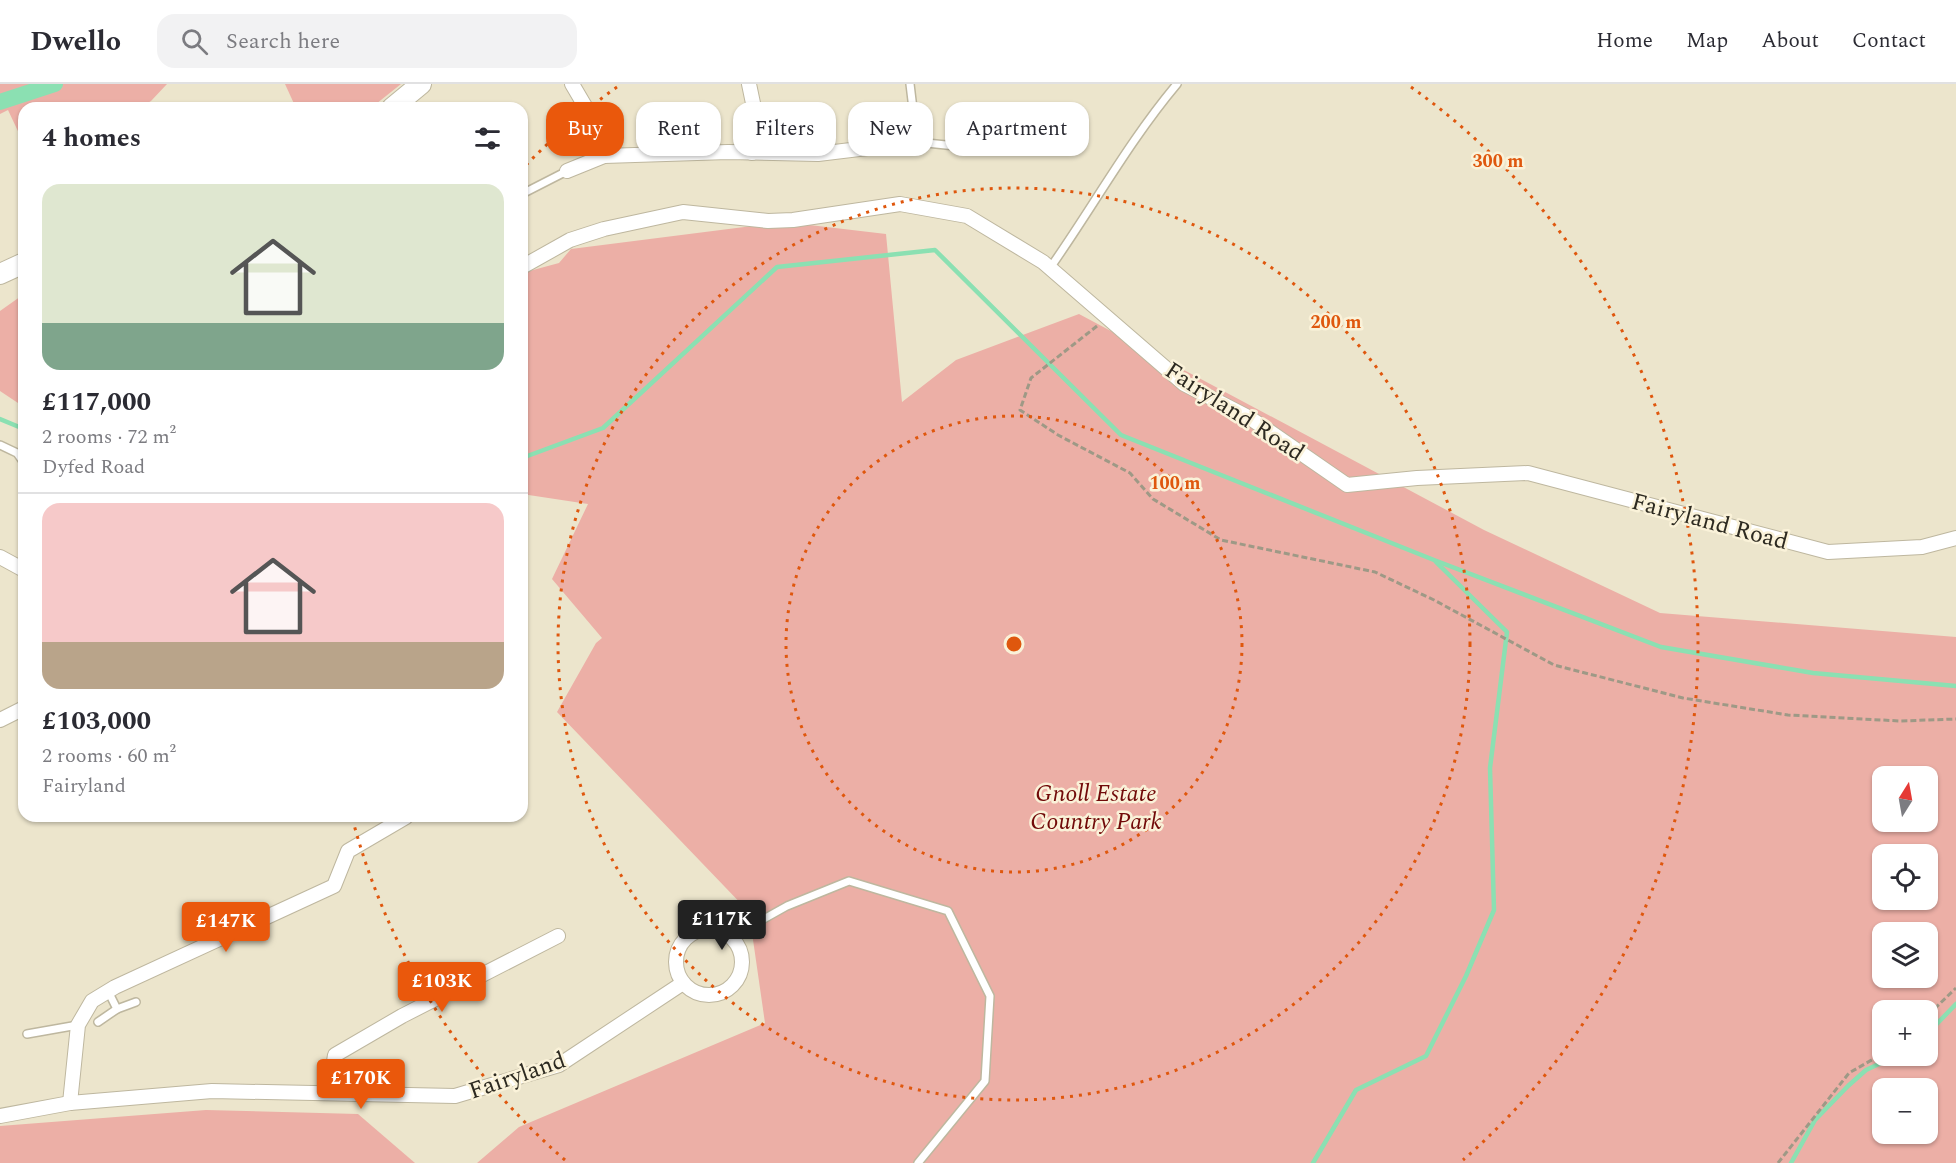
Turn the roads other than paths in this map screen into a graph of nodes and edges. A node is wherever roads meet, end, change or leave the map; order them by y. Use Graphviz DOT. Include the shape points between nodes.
graph roads {
  1 [pos="421,84"];
  2 [pos="572,84"];
  3 [pos="749,84"];
  4 [pos="910,84"];
  5 [pos="1177,84"];
  6 [pos="399,102"];
  7 [pos="583,102"];
  8 [pos="753,102"];
  9 [pos="912,102"];
  10 [pos="733,153"];
  11 [pos="604,156"];
  12 [pos="624,156"];
  13 [pos="567,171"];
  14 [pos="528,191"];
  15 [pos="528,264"];
  16 [pos="18,266"];
  17 [pos="1050,268"];
  18 [pos="0,274"];
  19 [pos="0,445"];
  20 [pos="18,454"];
  21 [pos="1956,538"];
  22 [pos="0,557"];
  23 [pos="18,567"];
  24 [pos="18,711"];
  25 [pos="0,720"];
  26 [pos="397,822"];
  27 [pos="558,936"];
  28 [pos="733,940"];
  29 [pos="683,983"];
  30 [pos="108,992"];
  31 [pos="136,1002"];
  32 [pos="117,1009"];
  33 [pos="98,1022"];
  34 [pos="78,1025"];
  35 [pos="27,1034"];
  36 [pos="329,1093"];
  37 [pos="70,1103"];
  38 [pos="0,1116"];
  39 [pos="918,1163"];
  1 -- 6 [label="main road"];
  2 -- 7 [label="street"];
  3 -- 8 [label="street"];
  4 -- 9 [label="lane"];
  5 -- 17 [label="lane" via="1130,146"];
  10 -- 12 [label="street"];
  11 -- 13 [label="street"];
  13 -- 14 [label="lane"];
  15 -- 17 [label="street, Fairyland Road" via="581,236 683,212 793,220 900,204 967,216"];
  16 -- 18 [label="main road"];
  17 -- 21 [label="street, Fairyland Road" via="1184,384 1250,418 1347,485 1528,473 1828,552 1922,547"];
  19 -- 20 [label="lane"];
  22 -- 23 [label="street"];
  24 -- 25 [label="street"];
  26 -- 30 [label="street" via="348,851 334,886"];
  27 -- 36 [label="street" via="335,1055"];
  28 -- 29 [label="street" via="716,929 705,929 683,941 675,962"];
  28 -- 29 [label="street" via="742,961 730,987 708,995"];
  28 -- 39 [label="lane" via="787,906 849,880 948,911 990,996 985,1081"];
  29 -- 36 [label="street, Fairyland" via="559,1065 455,1096"];
  30 -- 32 [label="lane"];
  30 -- 34 [label="street" via="92,1001"];
  31 -- 32 [label="lane"];
  32 -- 33 [label="lane"];
  34 -- 35 [label="lane"];
  34 -- 37 [label="street"];
  36 -- 37 [label="street, Fairyland" via="212,1091"];
  37 -- 38 [label="street, Fairyland"];
}
